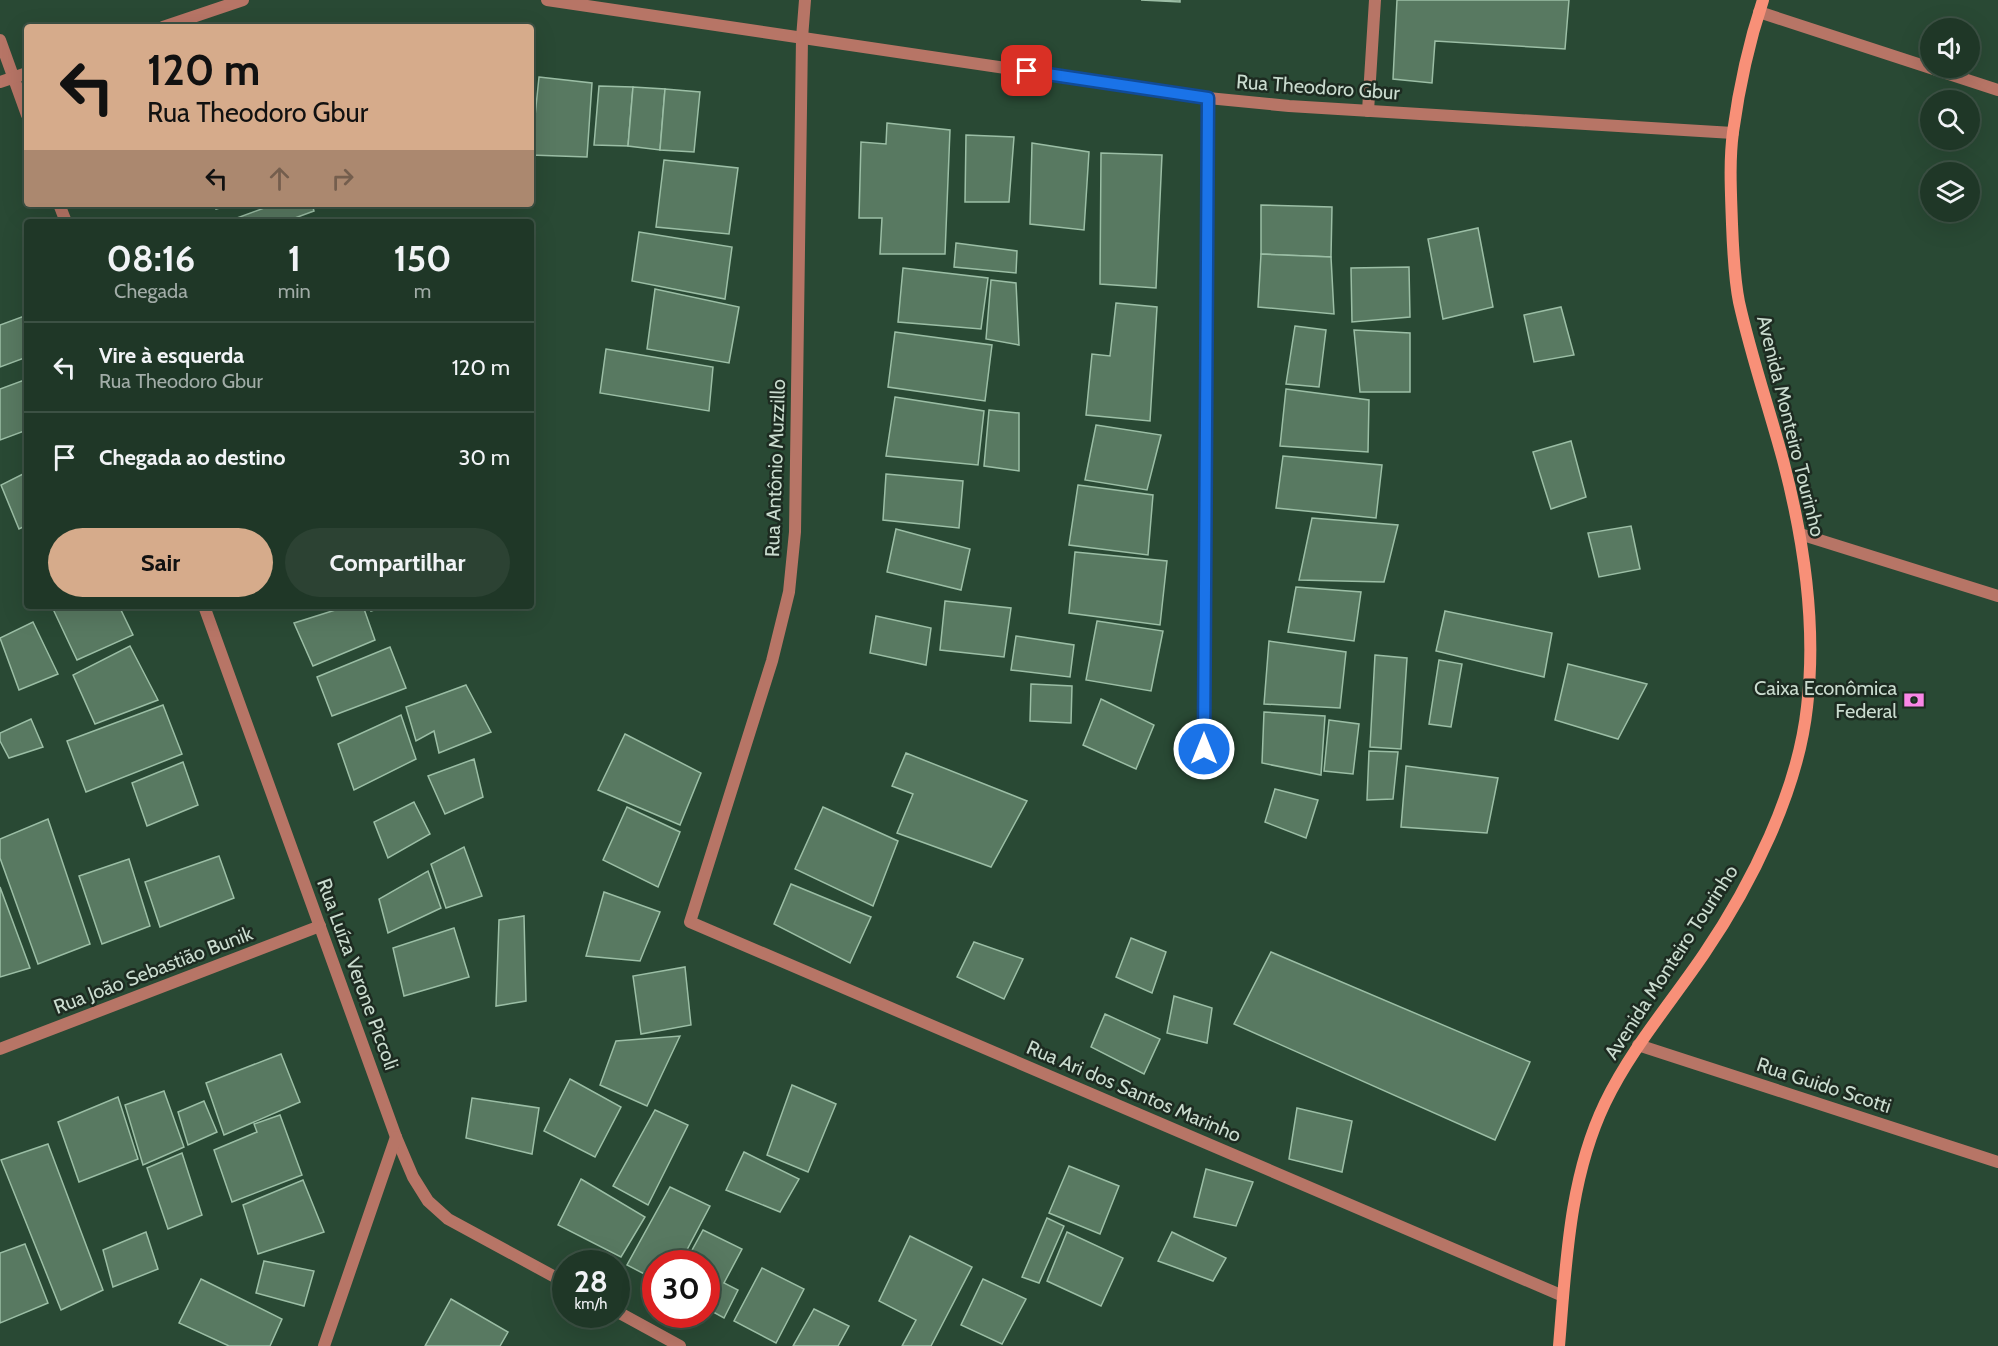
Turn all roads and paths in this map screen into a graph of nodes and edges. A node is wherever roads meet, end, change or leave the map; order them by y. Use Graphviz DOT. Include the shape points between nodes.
graph roads {
  1 [pos="243,0"];
  2 [pos="547,0"];
  3 [pos="805,0"];
  4 [pos="1375,0"];
  5 [pos="1761,6"];
  6 [pos="172,24"];
  7 [pos="802,38"];
  8 [pos="0,40"];
  9 [pos="24,74"];
  10 [pos="13,77"];
  11 [pos="0,82"];
  12 [pos="1998,90"];
  13 [pos="1208,98"];
  14 [pos="24,107"];
  15 [pos="1368,111"];
  16 [pos="1733,133"];
  17 [pos="1800,534"];
  18 [pos="1998,596"];
  19 [pos="205,609"];
  20 [pos="1204,772"];
  21 [pos="690,922"];
  22 [pos="320,926"];
  23 [pos="1638,1045"];
  24 [pos="0,1049"];
  25 [pos="396,1137"];
  26 [pos="1998,1162"];
  27 [pos="552,1275"];
  28 [pos="1563,1296"];
  29 [pos="630,1319"];
  30 [pos="324,1346"];
  31 [pos="680,1346"];
  32 [pos="1559,1346"];
  1 -- 6 [label="street"];
  2 -- 7 [label="street, Rua Theodoro Gbur"];
  3 -- 7 [label="street, Rua Antônio Muzzillo"];
  4 -- 15 [label="street"];
  5 -- 12 [label="street"];
  5 -- 16 [label="main road, Avenida Monteiro Tourinho"];
  7 -- 13 [label="street, Rua Theodoro Gbur"];
  7 -- 21 [label="street, Rua Antônio Muzzillo" via="796,497 789,592 772,661"];
  8 -- 10 [label="street"];
  9 -- 10 [label="street"];
  10 -- 11 [label="street"];
  10 -- 14 [label="street"];
  13 -- 15 [label="street, Rua Theodoro Gbur"];
  13 -- 20 [label="street"];
  15 -- 16 [label="street, Rua Theodoro Gbur"];
  16 -- 17 [label="main road, Avenida Monteiro Tourinho" via="1731,203 1738,299"];
  17 -- 18 [label="street"];
  17 -- 23 [label="main road, Avenida Monteiro Tourinho" via="1811,630 1810,668 1807,708 1792,773 1752,874 1732,911"];
  19 -- 22 [label="street, Rua Luíza Verone Piccoli"];
  21 -- 28 [label="street, Rua Ari dos Santos Marinho"];
  22 -- 24 [label="street, Rua João Sebastião Bunik"];
  22 -- 25 [label="street, Rua Luíza Verone Piccoli"];
  23 -- 26 [label="street, Rua Guido Scotti"];
  23 -- 28 [label="main road, Avenida Monteiro Tourinho" via="1591,1134 1575,1196"];
  25 -- 27 [label="street, Rua Luíza Verone Piccoli" via="428,1201 448,1219"];
  25 -- 30 [label="street"];
  28 -- 32 [label="main road, Avenida Monteiro Tourinho"];
  29 -- 31 [label="street"];
}
